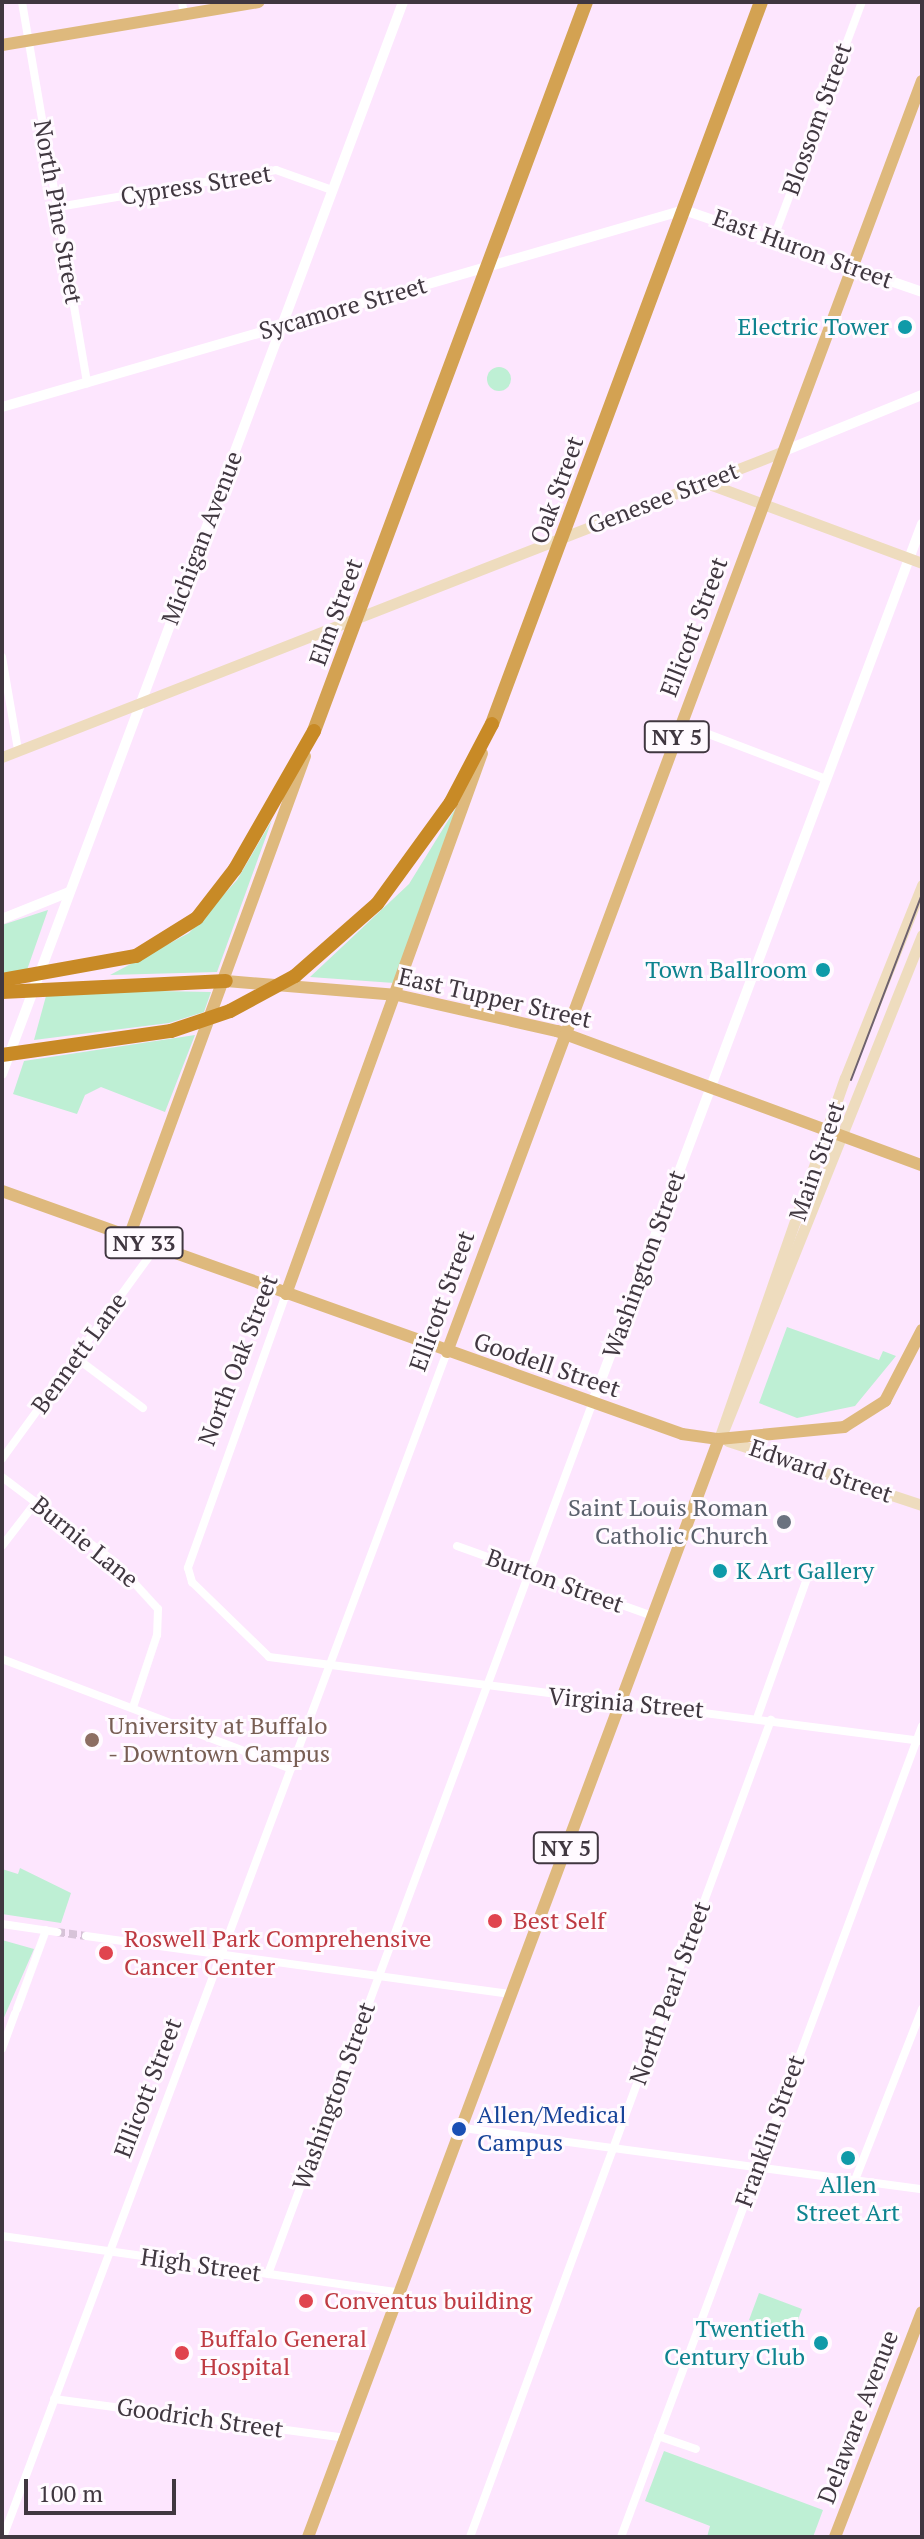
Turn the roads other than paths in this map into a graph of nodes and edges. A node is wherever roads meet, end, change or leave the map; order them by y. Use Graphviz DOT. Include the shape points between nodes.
graph roads {
  1 [pos="22,2"];
  2 [pos="258,2"];
  3 [pos="403,2"];
  4 [pos="586,2"];
  5 [pos="761,2"];
  6 [pos="862,2"];
  7 [pos="183,8"];
  8 [pos="28,41"];
  9 [pos="2,45"];
  10 [pos="922,81"];
  11 [pos="332,190"];
  12 [pos="58,207"];
  13 [pos="684,210"];
  14 [pos="774,237"];
  15 [pos="487,266"];
  16 [pos="853,266"];
  17 [pos="922,292"];
  18 [pos="282,326"];
  19 [pos="87,383"];
  20 [pos="922,395"];
  21 [pos="2,407"];
  22 [pos="784,451"];
  23 [pos="704,482"];
  24 [pos="763,504"];
  25 [pos="922,524"];
  26 [pos="563,537"];
  27 [pos="909,558"];
  28 [pos="922,563"];
  29 [pos="359,617"];
  30 [pos="2,657"];
  31 [pos="141,702"];
  32 [pos="492,724"];
  33 [pos="682,724"];
  34 [pos="314,731"];
  35 [pos="18,750"];
  36 [pos="2,757"];
  37 [pos="826,779"];
  38 [pos="922,885"];
  39 [pos="69,892"];
  40 [pos="2,919"];
  41 [pos="922,935"];
  42 [pos="2,980"];
  43 [pos="226,981"];
  44 [pos="2,992"];
  45 [pos="397,995"];
  46 [pos="566,1034"];
  47 [pos="2,1055"];
  48 [pos="2,1074"];
  49 [pos="711,1087"];
  50 [pos="835,1133"];
  51 [pos="922,1165"];
  52 [pos="2,1191"];
  53 [pos="129,1237"];
  54 [pos="156,1247"];
  55 [pos="286,1294"];
  56 [pos="922,1330"];
  57 [pos="447,1352"];
  58 [pos="75,1357"];
  59 [pos="592,1404"];
  60 [pos="143,1408"];
  61 [pos="719,1439"];
  62 [pos="2,1459"];
  63 [pos="2,1477"];
  64 [pos="36,1502"];
  65 [pos="922,1505"];
  66 [pos="2,1546"];
  67 [pos="457,1546"];
  68 [pos="530,1572"];
  69 [pos="806,1581"];
  70 [pos="652,1616"];
  71 [pos="2,1659"];
  72 [pos="329,1666"];
  73 [pos="486,1689"];
  74 [pos="621,1703"];
  75 [pos="133,1707"];
  76 [pos="757,1718"];
  77 [pos="771,1720"];
  78 [pos="922,1726"];
  79 [pos="919,1741"];
  80 [pos="291,1769"];
  81 [pos="2,1924"];
  82 [pos="46,1930"];
  83 [pos="57,1932"];
  84 [pos="86,1936"];
  85 [pos="221,1954"];
  86 [pos="379,1976"];
  87 [pos="512,1994"];
  88 [pos="922,2009"];
  89 [pos="2,2049"];
  90 [pos="463,2128"];
  91 [pos="612,2148"];
  92 [pos="756,2167"];
  93 [pos="855,2180"];
  94 [pos="922,2189"];
  95 [pos="2,2236"];
  96 [pos="110,2252"];
  97 [pos="268,2274"];
  98 [pos="401,2293"];
  99 [pos="922,2312"];
  100 [pos="54,2399"];
  101 [pos="658,2436"];
  102 [pos="346,2438"];
  103 [pos="696,2449"];
  104 [pos="3,2537"];
  105 [pos="308,2537"];
  106 [pos="470,2537"];
  107 [pos="621,2537"];
  108 [pos="835,2537"];
  1 -- 8 [label="street, North Pine Street"];
  2 -- 7 [label="main road"];
  3 -- 11 [label="street, Michigan Avenue"];
  4 -- 15 [label="highway, Elm Street"];
  5 -- 13 [label="highway, Oak Street"];
  6 -- 14 [label="street, Blossom Street"];
  7 -- 8 [label="main road"];
  8 -- 9 [label="main road"];
  8 -- 12 [label="street, North Pine Street"];
  10 -- 16 [label="main road, Ellicott Street / NY 5"];
  11 -- 12 [label="street, Cypress Street" via="276,170"];
  11 -- 18 [label="street, Michigan Avenue"];
  12 -- 19 [label="street, North Pine Street"];
  13 -- 14 [label="street, East Huron Street"];
  13 -- 15 [label="street, Sycamore Street"];
  13 -- 26 [label="highway, Oak Street"];
  14 -- 16 [label="street, East Huron Street"];
  15 -- 18 [label="street, Sycamore Street"];
  15 -- 29 [label="highway, Elm Street"];
  16 -- 17 [label="street, East Huron Street"];
  16 -- 22 [label="main road, Ellicott Street / NY 5"];
  18 -- 19 [label="street, Sycamore Street"];
  18 -- 31 [label="street, Michigan Avenue"];
  19 -- 21 [label="street, Sycamore Street"];
  20 -- 22 [label="street, Genesee Street"];
  22 -- 23 [label="main road, Genesee Street"];
  22 -- 24 [label="main road, Ellicott Street / NY 5"];
  23 -- 24 [label="main road"];
  23 -- 26 [label="main road, Genesee Street"];
  24 -- 27 [label="main road"];
  24 -- 33 [label="main road, Ellicott Street / NY 5"];
  25 -- 27 [label="street, Washington Street"];
  26 -- 29 [label="main road, Genesee Street"];
  26 -- 32 [label="highway, Oak Street"];
  27 -- 28 [label="main road"];
  27 -- 37 [label="street, Washington Street"];
  29 -- 31 [label="main road, Genesee Street"];
  29 -- 34 [label="highway, Elm Street"];
  30 -- 35 [label="street"];
  31 -- 35 [label="main road, Genesee Street"];
  31 -- 39 [label="street, Michigan Avenue"];
  32 -- 45 [label="main road, Oak Street"];
  32 -- 47 [label="highway" via="428,838 377,904 320,956 260,997 200,1023 101,1046"];
  33 -- 37 [label="street"];
  33 -- 46 [label="main road, Ellicott Street / NY 5"];
  34 -- 42 [label="highway" via="235,869 197,918 136,956"];
  34 -- 43 [label="main road, Elm Street"];
  35 -- 36 [label="main road, Genesee Street"];
  37 -- 49 [label="street, Washington Street"];
  38 -- 50 [label="main road, Main Street"];
  39 -- 40 [label="street"];
  39 -- 48 [label="street, Michigan Avenue"];
  41 -- 50 [label="main road"];
  43 -- 44 [label="highway"];
  43 -- 45 [label="main road, East Tupper Street"];
  43 -- 53 [label="main road, Elm Street"];
  45 -- 46 [label="main road, East Tupper Street"];
  45 -- 55 [label="main road, North Oak Street"];
  46 -- 49 [label="main road, East Tupper Street"];
  46 -- 57 [label="main road, Ellicott Street / NY 5"];
  49 -- 50 [label="main road, East Tupper Street"];
  49 -- 59 [label="street, Washington Street"];
  50 -- 51 [label="main road, East Tupper Street"];
  50 -- 61 [label="main road"];
  52 -- 53 [label="main road, Goodell Street / NY 33"];
  53 -- 54 [label="main road, Goodell Street / NY 33"];
  54 -- 55 [label="main road, Goodell Street / NY 33"];
  54 -- 58 [label="street, Bennett Lane"];
  55 -- 57 [label="main road, Goodell Street / NY 33"];
  55 -- 72 [label="street, North Oak Street" via="188,1568 192,1582 269,1657"];
  56 -- 61 [label="main road, Goodell Street" via="904,1373 874,1412 827,1432"];
  57 -- 59 [label="main road, Goodell Street"];
  57 -- 72 [label="street, Ellicott Street"];
  58 -- 60 [label="street"];
  58 -- 62 [label="street, Bennett Lane"];
  59 -- 61 [label="main road, Goodell Street"];
  59 -- 68 [label="street, Washington Street"];
  61 -- 65 [label="main road, Edward Street" via="769,1449"];
  61 -- 70 [label="main road, NY 5"];
  63 -- 64 [label="street, Burnie Lane"];
  64 -- 66 [label="street"];
  64 -- 75 [label="street, Burnie Lane" via="116,1563 158,1609 157,1635"];
  67 -- 68 [label="street, Burton Street"];
  68 -- 70 [label="street, Burton Street"];
  68 -- 73 [label="street, Washington Street"];
  69 -- 76 [label="street"];
  70 -- 74 [label="main road, NY 5"];
  71 -- 75 [label="street"];
  72 -- 73 [label="street, Virginia Street"];
  72 -- 80 [label="street, Ellicott Street"];
  73 -- 74 [label="street, Virginia Street"];
  73 -- 86 [label="street, Washington Street"];
  74 -- 76 [label="street, Virginia Street"];
  74 -- 87 [label="main road, NY 5"];
  75 -- 80 [label="street"];
  76 -- 77 [label="street, Virginia Street"];
  77 -- 79 [label="street, Virginia Street"];
  77 -- 91 [label="street, North Pearl Street"];
  78 -- 79 [label="street, Franklin Street"];
  79 -- 92 [label="street, Franklin Street"];
  80 -- 85 [label="street, Ellicott Street"];
  81 -- 82 [label="street"];
  82 -- 83 [label="street"];
  82 -- 89 [label="street"];
  84 -- 85 [label="street"];
  85 -- 86 [label="street"];
  85 -- 96 [label="street, Ellicott Street"];
  86 -- 87 [label="street"];
  86 -- 97 [label="street, Washington Street"];
  87 -- 90 [label="main road, NY 5"];
  88 -- 93 [label="street"];
  90 -- 91 [label="street"];
  90 -- 98 [label="main road, NY 5"];
  91 -- 92 [label="street"];
  91 -- 106 [label="street, North Pearl Street"];
  92 -- 93 [label="street"];
  92 -- 101 [label="street, Franklin Street"];
  93 -- 94 [label="street"];
  95 -- 96 [label="street, High Street"];
  96 -- 97 [label="street, High Street"];
  96 -- 100 [label="street, Ellicott Street"];
  97 -- 98 [label="street, High Street"];
  98 -- 102 [label="main road, NY 5"];
  99 -- 108 [label="main road, Delaware Avenue"];
  100 -- 102 [label="street, Goodrich Street"];
  100 -- 104 [label="street, Ellicott Street"];
  101 -- 103 [label="street"];
  101 -- 107 [label="street, Franklin Street"];
  102 -- 105 [label="main road, NY 5"];
}
